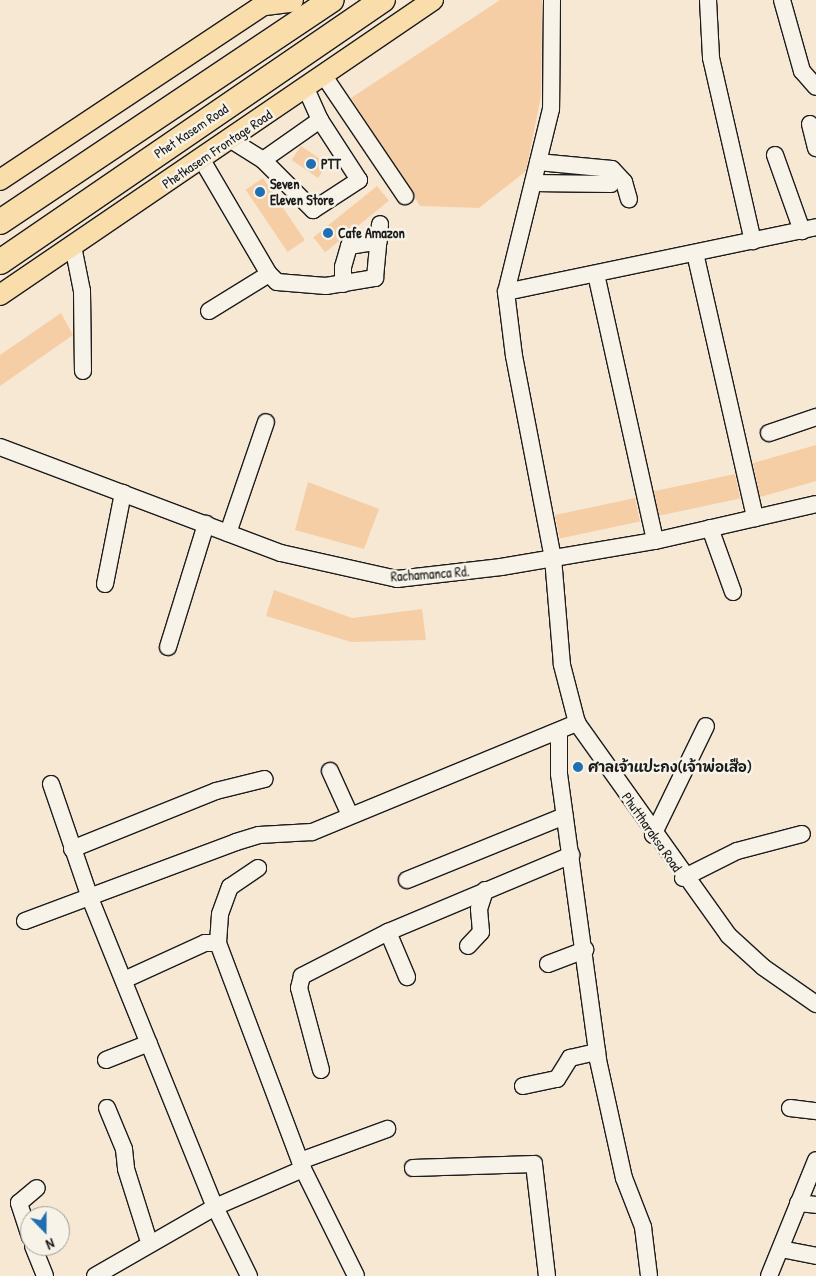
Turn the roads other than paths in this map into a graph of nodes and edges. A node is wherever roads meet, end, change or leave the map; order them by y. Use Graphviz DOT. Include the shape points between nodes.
graph roads {
  1 [pos="291,0"];
  2 [pos="332,0"];
  3 [pos="383,0"];
  4 [pos="433,0"];
  5 [pos="552,0"];
  6 [pos="708,0"];
  7 [pos="782,0"];
  8 [pos="268,2"];
  9 [pos="324,76"];
  10 [pos="816,87"];
  11 [pos="306,88"];
  12 [pos="320,120"];
  13 [pos="810,124"];
  14 [pos="231,140"];
  15 [pos="816,148"];
  16 [pos="775,155"];
  17 [pos="202,160"];
  18 [pos="262,160"];
  19 [pos="538,162"];
  20 [pos="0,180"];
  21 [pos="533,183"];
  22 [pos="611,184"];
  23 [pos="405,196"];
  24 [pos="629,200"];
  25 [pos="0,222"];
  26 [pos="380,224"];
  27 [pos="809,229"];
  28 [pos="379,241"];
  29 [pos="753,241"];
  30 [pos="73,246"];
  31 [pos="695,253"];
  32 [pos="0,262"];
  33 [pos="268,274"];
  34 [pos="596,274"];
  35 [pos="343,284"];
  36 [pos="506,292"];
  37 [pos="0,295"];
  38 [pos="209,311"];
  39 [pos="83,370"];
  40 [pos="816,417"];
  41 [pos="266,422"];
  42 [pos="770,433"];
  43 [pos="0,447"];
  44 [pos="123,493"];
  45 [pos="816,504"];
  46 [pos="755,518"];
  47 [pos="206,524"];
  48 [pos="710,528"];
  49 [pos="228,532"];
  50 [pos="655,541"];
  51 [pos="553,558"];
  52 [pos="105,584"];
  53 [pos="733,592"];
  54 [pos="168,647"];
  55 [pos="577,722"];
  56 [pos="706,726"];
  57 [pos="559,732"];
  58 [pos="330,771"];
  59 [pos="265,779"];
  60 [pos="51,784"];
  61 [pos="350,815"];
  62 [pos="565,816"];
  63 [pos="653,834"];
  64 [pos="802,834"];
  65 [pos="72,849"];
  66 [pos="571,856"];
  67 [pos="258,868"];
  68 [pos="683,878"];
  69 [pos="407,880"];
  70 [pos="485,890"];
  71 [pos="90,898"];
  72 [pos="25,921"];
  73 [pos="388,932"];
  74 [pos="218,943"];
  75 [pos="468,946"];
  76 [pos="585,950"];
  77 [pos="548,964"];
  78 [pos="407,977"];
  79 [pos="124,980"];
  80 [pos="816,1004"];
  81 [pos="149,1043"];
  82 [pos="597,1052"];
  83 [pos="106,1060"];
  84 [pos="321,1070"];
  85 [pos="523,1086"];
  86 [pos="107,1108"];
  87 [pos="790,1108"];
  88 [pos="816,1111"];
  89 [pos="387,1129"];
  90 [pos="816,1160"];
  91 [pos="301,1165"];
  92 [pos="413,1168"];
  93 [pos="37,1188"];
  94 [pos="798,1203"];
  95 [pos="816,1205"];
  96 [pos="20,1206"];
  97 [pos="215,1207"];
  98 [pos="149,1242"];
  99 [pos="781,1249"];
  100 [pos="37,1256"];
  101 [pos="816,1256"];
  102 [pos="45,1276"];
  103 [pos="94,1276"];
  104 [pos="249,1276"];
  105 [pos="356,1276"];
  106 [pos="547,1276"];
  107 [pos="649,1276"];
  108 [pos="769,1276"];
  1 -- 8 [label="highway"];
  2 -- 25 [label="highway"];
  3 -- 32 [label="highway, Phet Kasem Road"];
  4 -- 9 [label="main road, Phetkasem Frontage Road"];
  5 -- 19 [label="street" via="551,110"];
  6 -- 29 [label="street" via="711,58"];
  7 -- 10 [label="street" via="802,71"];
  8 -- 20 [label="main road"];
  9 -- 11 [label="main road, Phetkasem Frontage Road"];
  9 -- 23 [label="street"];
  11 -- 12 [label="street"];
  11 -- 14 [label="main road, Phetkasem Frontage Road"];
  12 -- 18 [label="street"];
  12 -- 18 [label="street" via="359,180 314,210"];
  13 -- 15 [label="street"];
  14 -- 17 [label="main road, Phetkasem Frontage Road"];
  14 -- 18 [label="street"];
  16 -- 27 [label="street"];
  17 -- 30 [label="main road, Phetkasem Frontage Road"];
  17 -- 33 [label="street"];
  19 -- 21 [label="street"];
  19 -- 24 [label="street" via="612,169 624,182"];
  21 -- 22 [label="street"];
  21 -- 36 [label="street"];
  26 -- 28 [label="street"];
  27 -- 29 [label="street"];
  28 -- 35 [label="street" via="349,246 343,267"];
  28 -- 35 [label="street" via="375,278"];
  29 -- 31 [label="street"];
  30 -- 37 [label="main road, Phetkasem Frontage Road"];
  30 -- 39 [label="street" via="82,291"];
  31 -- 34 [label="street"];
  31 -- 46 [label="street"];
  33 -- 35 [label="street" via="277,282"];
  33 -- 38 [label="street"];
  34 -- 36 [label="street"];
  34 -- 50 [label="street"];
  36 -- 51 [label="street, Phuttharaksa Road" via="514,356"];
  40 -- 42 [label="street"];
  41 -- 49 [label="street"];
  43 -- 44 [label="street, Rachamanca Rd."];
  44 -- 47 [label="street, Rachamanca Rd."];
  44 -- 52 [label="street"];
  45 -- 46 [label="street, Rachamanca Rd."];
  46 -- 48 [label="street, Rachamanca Rd."];
  47 -- 49 [label="street, Rachamanca Rd."];
  47 -- 54 [label="street"];
  48 -- 50 [label="street, Rachamanca Rd."];
  48 -- 53 [label="street"];
  49 -- 51 [label="street, Rachamanca Rd." via="281,553 397,579"];
  50 -- 51 [label="street, Rachamanca Rd."];
  51 -- 55 [label="street, Phuttharaksa Road" via="562,665"];
  55 -- 57 [label="street"];
  55 -- 63 [label="street, Phuttharaksa Road"];
  56 -- 63 [label="street"];
  57 -- 61 [label="street"];
  57 -- 62 [label="street" via="559,774"];
  58 -- 61 [label="street"];
  59 -- 65 [label="street" via="216,791"];
  60 -- 65 [label="street"];
  61 -- 71 [label="street" via="312,832 259,835 236,842"];
  62 -- 66 [label="street"];
  62 -- 69 [label="street"];
  63 -- 68 [label="street, Phuttharaksa Road"];
  64 -- 68 [label="street" via="737,851"];
  65 -- 71 [label="street"];
  66 -- 70 [label="street"];
  66 -- 76 [label="street"];
  67 -- 74 [label="street" via="230,887 220,914"];
  68 -- 80 [label="street, Phuttharaksa Road" via="728,936 763,967"];
  70 -- 73 [label="street"];
  70 -- 75 [label="street" via="479,909 481,932"];
  71 -- 72 [label="street"];
  71 -- 79 [label="street"];
  73 -- 78 [label="street"];
  73 -- 84 [label="street" via="302,976 299,988"];
  74 -- 79 [label="street" via="206,943"];
  74 -- 91 [label="street"];
  76 -- 77 [label="street"];
  76 -- 82 [label="street"];
  79 -- 81 [label="street"];
  81 -- 83 [label="street"];
  81 -- 97 [label="street"];
  82 -- 85 [label="street" via="570,1058 557,1080"];
  82 -- 107 [label="street" via="622,1169 643,1227"];
  86 -- 98 [label="street" via="124,1149 126,1169"];
  87 -- 88 [label="street"];
  89 -- 91 [label="street"];
  90 -- 94 [label="street"];
  91 -- 97 [label="street"];
  91 -- 105 [label="street"];
  92 -- 106 [label="street" via="534,1164"];
  93 -- 96 [label="street" via="19,1202"];
  94 -- 95 [label="street"];
  94 -- 99 [label="street"];
  97 -- 98 [label="street"];
  97 -- 104 [label="street"];
  98 -- 103 [label="street"];
  99 -- 101 [label="street"];
  99 -- 108 [label="street"];
  100 -- 102 [label="street"];
}
